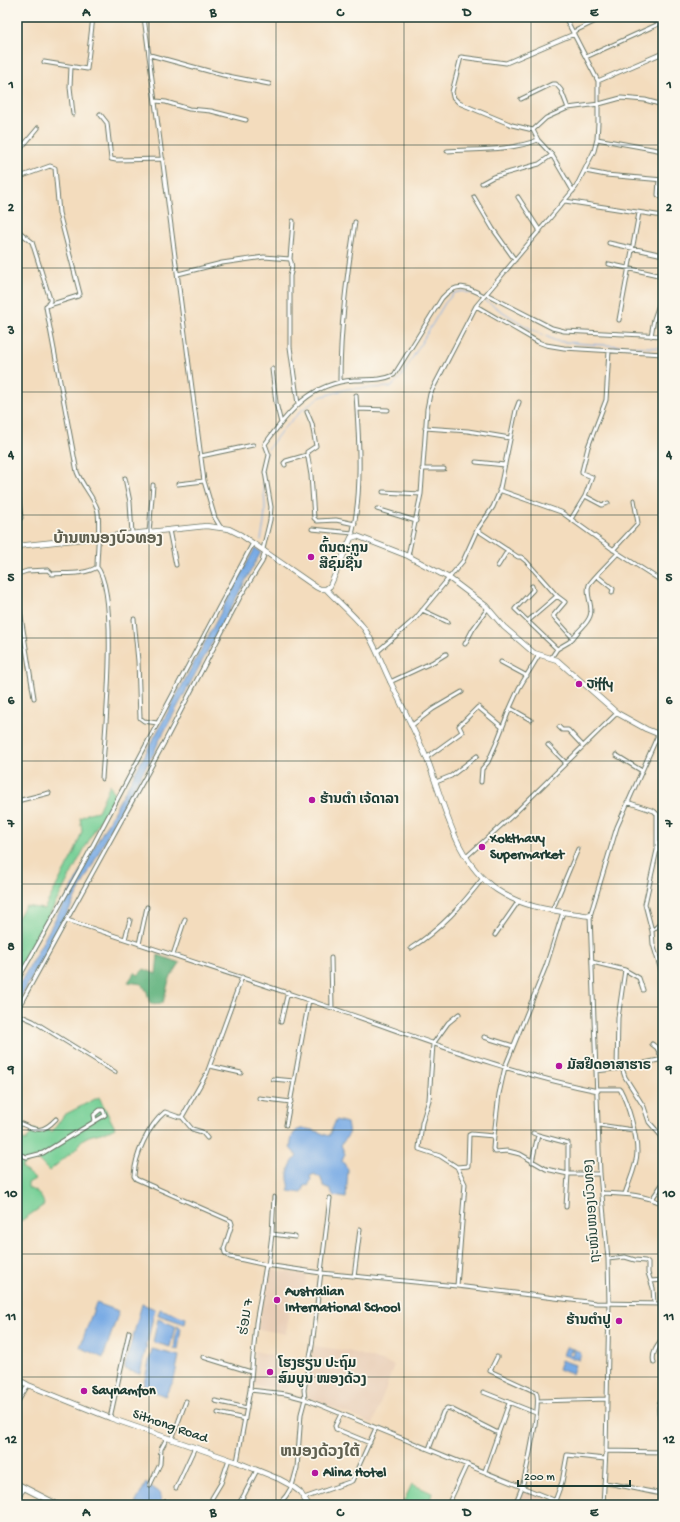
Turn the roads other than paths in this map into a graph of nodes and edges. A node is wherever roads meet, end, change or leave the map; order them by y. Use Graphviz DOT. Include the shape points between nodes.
graph roads {
  1 [pos="93,17"];
  2 [pos="144,17"];
  3 [pos="567,17"];
  4 [pos="604,17"];
  5 [pos="663,22"];
  6 [pos="573,33"];
  7 [pos="663,53"];
  8 [pos="150,55"];
  9 [pos="586,57"];
  10 [pos="44,62"];
  11 [pos="71,67"];
  12 [pos="598,81"];
  13 [pos="269,84"];
  14 [pos="521,99"];
  15 [pos="156,101"];
  16 [pos="599,104"];
  17 [pos="663,105"];
  18 [pos="568,108"];
  19 [pos="73,114"];
  20 [pos="100,114"];
  21 [pos="246,120"];
  22 [pos="38,128"];
  23 [pos="533,130"];
  24 [pos="597,139"];
  25 [pos="538,140"];
  26 [pos="448,151"];
  27 [pos="663,151"];
  28 [pos="17,153"];
  29 [pos="552,155"];
  30 [pos="163,159"];
  31 [pos="585,171"];
  32 [pos="17,178"];
  33 [pos="661,180"];
  34 [pos="482,182"];
  35 [pos="573,191"];
  36 [pos="518,196"];
  37 [pos="474,197"];
  38 [pos="663,198"];
  39 [pos="565,201"];
  40 [pos="639,213"];
  41 [pos="663,216"];
  42 [pos="293,221"];
  43 [pos="355,222"];
  44 [pos="17,230"];
  45 [pos="540,232"];
  46 [pos="609,243"];
  47 [pos="633,249"];
  48 [pos="663,256"];
  49 [pos="290,259"];
  50 [pos="515,260"];
  51 [pos="609,264"];
  52 [pos="630,269"];
  53 [pos="178,274"];
  54 [pos="484,296"];
  55 [pos="477,304"];
  56 [pos="46,306"];
  57 [pos="619,320"];
  58 [pos="651,336"];
  59 [pos="663,336"];
  60 [pos="609,351"];
  61 [pos="663,354"];
  62 [pos="272,369"];
  63 [pos="340,382"];
  64 [pos="356,395"];
  65 [pos="519,402"];
  66 [pos="298,404"];
  67 [pos="357,409"];
  68 [pos="388,410"];
  69 [pos="307,412"];
  70 [pos="281,423"];
  71 [pos="425,428"];
  72 [pos="510,438"];
  73 [pos="253,445"];
  74 [pos="307,455"];
  75 [pos="201,456"];
  76 [pos="476,462"];
  77 [pos="285,465"];
  78 [pos="505,465"];
  79 [pos="422,469"];
  80 [pos="444,469"];
  81 [pos="125,478"];
  82 [pos="204,481"];
  83 [pos="154,484"];
  84 [pos="178,484"];
  85 [pos="499,490"];
  86 [pos="383,492"];
  87 [pos="420,494"];
  88 [pos="585,496"];
  89 [pos="19,499"];
  90 [pos="634,500"];
  91 [pos="608,503"];
  92 [pos="377,509"];
  93 [pos="570,519"];
  94 [pos="17,521"];
  95 [pos="416,521"];
  96 [pos="355,524"];
  97 [pos="222,528"];
  98 [pos="312,529"];
  99 [pos="169,530"];
  100 [pos="477,530"];
  101 [pos="149,533"];
  102 [pos="132,534"];
  103 [pos="352,535"];
  104 [pos="98,538"];
  105 [pos="253,543"];
  106 [pos="17,546"];
  107 [pos="264,550"];
  108 [pos="508,550"];
  109 [pos="614,550"];
  110 [pos="618,553"];
  111 [pos="408,556"];
  112 [pos="176,565"];
  113 [pos="498,566"];
  114 [pos="97,567"];
  115 [pos="597,576"];
  116 [pos="450,578"];
  117 [pos="17,581"];
  118 [pos="663,582"];
  119 [pos="532,586"];
  120 [pos="326,589"];
  121 [pos="17,592"];
  122 [pos="612,593"];
  123 [pos="557,596"];
  124 [pos="488,608"];
  125 [pos="422,610"];
  126 [pos="134,619"];
  127 [pos="528,621"];
  128 [pos="448,622"];
  129 [pos="573,638"];
  130 [pos="465,644"];
  131 [pos="557,649"];
  132 [pos="377,652"];
  133 [pos="446,654"];
  134 [pos="539,655"];
  135 [pos="551,658"];
  136 [pos="501,662"];
  137 [pos="527,676"];
  138 [pos="390,682"];
  139 [pos="462,692"];
  140 [pos="34,698"];
  141 [pos="510,708"];
  142 [pos="617,713"];
  143 [pos="531,720"];
  144 [pos="157,723"];
  145 [pos="411,726"];
  146 [pos="502,726"];
  147 [pos="559,727"];
  148 [pos="661,735"];
  149 [pos="548,745"];
  150 [pos="583,746"];
  151 [pos="616,755"];
  152 [pos="477,756"];
  153 [pos="426,758"];
  154 [pos="566,763"];
  155 [pos="642,771"];
  156 [pos="102,779"];
  157 [pos="436,782"];
  158 [pos="481,782"];
  159 [pos="49,793"];
  160 [pos="17,801"];
  161 [pos="628,802"];
  162 [pos="663,848"];
  163 [pos="578,849"];
  164 [pos="657,850"];
  165 [pos="466,857"];
  166 [pos="483,878"];
  167 [pos="518,902"];
  168 [pos="147,907"];
  169 [pos="552,910"];
  170 [pos="563,912"];
  171 [pos="590,916"];
  172 [pos="185,919"];
  173 [pos="67,920"];
  174 [pos="130,920"];
  175 [pos="663,921"];
  176 [pos="652,931"];
  177 [pos="495,935"];
  178 [pos="125,939"];
  179 [pos="139,944"];
  180 [pos="411,948"];
  181 [pos="173,955"];
  182 [pos="331,958"];
  183 [pos="592,962"];
  184 [pos="625,970"];
  185 [pos="242,977"];
  186 [pos="663,977"];
  187 [pos="17,981"];
  188 [pos="643,990"];
  189 [pos="288,992"];
  190 [pos="309,1000"];
  191 [pos="332,1008"];
  192 [pos="17,1010"];
  193 [pos="17,1014"];
  194 [pos="459,1014"];
  195 [pos="281,1022"];
  196 [pos="484,1037"];
  197 [pos="433,1044"];
  198 [pos="652,1044"];
  199 [pos="513,1046"];
  200 [pos="662,1059"];
  201 [pos="210,1066"];
  202 [pos="505,1067"];
  203 [pos="622,1068"];
  204 [pos="617,1069"];
  205 [pos="596,1071"];
  206 [pos="115,1072"];
  207 [pos="240,1073"];
  208 [pos="273,1079"];
  209 [pos="294,1081"];
  210 [pos="598,1090"];
  211 [pos="259,1098"];
  212 [pos="291,1102"];
  213 [pos="182,1117"];
  214 [pos="56,1119"];
  215 [pos="95,1121"];
  216 [pos="17,1122"];
  217 [pos="286,1125"];
  218 [pos="599,1125"];
  219 [pos="633,1130"];
  220 [pos="533,1133"];
  221 [pos="494,1136"];
  222 [pos="538,1136"];
  223 [pos="207,1138"];
  224 [pos="663,1138"];
  225 [pos="17,1154"];
  226 [pos="532,1162"];
  227 [pos="457,1167"];
  228 [pos="568,1174"];
  229 [pos="600,1174"];
  230 [pos="663,1183"];
  231 [pos="602,1193"];
  232 [pos="625,1194"];
  233 [pos="274,1197"];
  234 [pos="330,1198"];
  235 [pos="652,1199"];
  236 [pos="663,1204"];
  237 [pos="566,1207"];
  238 [pos="360,1229"];
  239 [pos="272,1234"];
  240 [pos="295,1237"];
  241 [pos="608,1258"];
  242 [pos="267,1265"];
  243 [pos="321,1273"];
  244 [pos="354,1276"];
  245 [pos="663,1280"];
  246 [pos="651,1281"];
  247 [pos="457,1286"];
  248 [pos="609,1303"];
  249 [pos="654,1303"];
  250 [pos="663,1304"];
  251 [pos="128,1332"];
  252 [pos="663,1339"];
  253 [pos="203,1357"];
  254 [pos="497,1357"];
  255 [pos="654,1363"];
  256 [pos="251,1372"];
  257 [pos="17,1379"];
  258 [pos="28,1385"];
  259 [pos="250,1390"];
  260 [pos="483,1392"];
  261 [pos="305,1399"];
  262 [pos="607,1399"];
  263 [pos="663,1399"];
  264 [pos="186,1401"];
  265 [pos="215,1401"];
  266 [pos="538,1401"];
  267 [pos="17,1403"];
  268 [pos="509,1403"];
  269 [pos="246,1408"];
  270 [pos="218,1413"];
  271 [pos="536,1413"];
  272 [pos="341,1414"];
  273 [pos="110,1418"];
  274 [pos="245,1419"];
  275 [pos="376,1428"];
  276 [pos="663,1428"];
  277 [pos="498,1432"];
  278 [pos="170,1438"];
  279 [pos="370,1443"];
  280 [pos="195,1447"];
  281 [pos="429,1449"];
  282 [pos="606,1451"];
  283 [pos="663,1452"];
  284 [pos="228,1459"];
  285 [pos="605,1459"];
  286 [pos="237,1462"];
  287 [pos="467,1464"];
  288 [pos="257,1470"];
  289 [pos="485,1471"];
  290 [pos="604,1483"];
  291 [pos="17,1484"];
  292 [pos="150,1485"];
  293 [pos="292,1486"];
  294 [pos="24,1488"];
  295 [pos="176,1488"];
  296 [pos="522,1488"];
  297 [pos="663,1494"];
  298 [pos="17,1498"];
  299 [pos="212,1498"];
  300 [pos="304,1498"];
  301 [pos="555,1501"];
  302 [pos="58,1505"];
  303 [pos="238,1505"];
  304 [pos="278,1505"];
  305 [pos="308,1505"];
  306 [pos="448,1505"];
  307 [pos="515,1505"];
  308 [pos="566,1505"];
  309 [pos="603,1505"];
  1 -- 11 [label="street" via="87,69"];
  2 -- 8 [label="street"];
  3 -- 6 [label="street"];
  4 -- 6 [label="street"];
  5 -- 9 [label="street"];
  6 -- 9 [label="street"];
  6 -- 23 [label="street" via="506,63 463,56 460,59 452,92 456,101"];
  7 -- 12 [label="street"];
  8 -- 13 [label="street" via="223,75"];
  8 -- 15 [label="street"];
  9 -- 12 [label="street"];
  10 -- 11 [label="street"];
  11 -- 19 [label="street"];
  12 -- 16 [label="street"];
  14 -- 18 [label="street" via="556,84"];
  15 -- 21 [label="street"];
  15 -- 30 [label="street"];
  16 -- 17 [label="street" via="621,98"];
  16 -- 18 [label="street"];
  16 -- 24 [label="street"];
  18 -- 23 [label="street" via="546,118"];
  20 -- 30 [label="street" via="107,123 111,159"];
  22 -- 28 [label="street"];
  23 -- 25 [label="street"];
  24 -- 27 [label="street"];
  24 -- 31 [label="street"];
  25 -- 26 [label="street" via="506,148"];
  25 -- 29 [label="street"];
  29 -- 34 [label="street" via="539,164"];
  29 -- 35 [label="street"];
  30 -- 53 [label="street"];
  31 -- 33 [label="street"];
  31 -- 35 [label="street"];
  32 -- 56 [label="street" via="50,166 54,168 59,213 80,294"];
  33 -- 38 [label="street" via="658,195"];
  35 -- 39 [label="street"];
  36 -- 45 [label="street"];
  37 -- 50 [label="street"];
  39 -- 40 [label="street"];
  39 -- 45 [label="street"];
  40 -- 41 [label="street"];
  40 -- 47 [label="street"];
  42 -- 49 [label="street"];
  43 -- 63 [label="street" via="340,351"];
  44 -- 56 [label="street" via="32,242 50,299"];
  45 -- 50 [label="street"];
  46 -- 47 [label="street"];
  47 -- 48 [label="street"];
  47 -- 52 [label="street"];
  49 -- 53 [label="street" via="264,257 222,263"];
  49 -- 66 [label="street" via="290,347"];
  50 -- 54 [label="street"];
  51 -- 52 [label="street"];
  52 -- 57 [label="street"];
  52 -- 58 [label="street" via="660,277 661,299"];
  53 -- 75 [label="street"];
  54 -- 55 [label="street"];
  54 -- 58 [label="street" via="552,328 564,331"];
  54 -- 63 [label="street" via="468,288 452,289 442,298 394,375 386,379"];
  55 -- 60 [label="street" via="546,345"];
  55 -- 71 [label="street" via="430,394"];
  56 -- 104 [label="street" via="77,472 98,509"];
  58 -- 59 [label="street"];
  60 -- 61 [label="street"];
  60 -- 88 [label="street" via="606,400 588,447 582,471 592,477"];
  62 -- 70 [label="street"];
  63 -- 66 [label="street" via="320,388"];
  64 -- 67 [label="street"];
  65 -- 72 [label="street"];
  66 -- 70 [label="street"];
  67 -- 68 [label="street"];
  67 -- 96 [label="street" via="359,434"];
  69 -- 74 [label="street" via="316,446 307,451"];
  70 -- 107 [label="street" via="266,444 269,455 265,472 271,514"];
  71 -- 72 [label="street" via="468,431"];
  71 -- 79 [label="street"];
  72 -- 78 [label="street"];
  73 -- 75 [label="street"];
  74 -- 77 [label="street" via="286,460"];
  74 -- 96 [label="street" via="314,518 318,521 336,520"];
  75 -- 82 [label="street"];
  76 -- 78 [label="street"];
  78 -- 85 [label="street"];
  79 -- 80 [label="street"];
  79 -- 87 [label="street"];
  81 -- 102 [label="street"];
  82 -- 84 [label="street"];
  82 -- 97 [label="street" via="214,518"];
  83 -- 101 [label="street"];
  85 -- 93 [label="street" via="561,512"];
  85 -- 100 [label="street" via="493,507"];
  86 -- 87 [label="street"];
  87 -- 95 [label="street"];
  88 -- 91 [label="street" via="602,505"];
  88 -- 93 [label="street"];
  89 -- 94 [label="street" via="21,518"];
  90 -- 109 [label="street" via="638,523"];
  92 -- 95 [label="street"];
  93 -- 109 [label="street"];
  95 -- 111 [label="street"];
  96 -- 103 [label="street"];
  97 -- 99 [label="street" via="206,526"];
  97 -- 105 [label="street"];
  98 -- 103 [label="street"];
  99 -- 101 [label="street"];
  99 -- 112 [label="street"];
  100 -- 108 [label="street"];
  100 -- 116 [label="street" via="463,561"];
  101 -- 102 [label="street"];
  102 -- 104 [label="street"];
  103 -- 111 [label="street"];
  103 -- 120 [label="street" via="330,586"];
  104 -- 106 [label="street"];
  104 -- 114 [label="street"];
  105 -- 107 [label="street"];
  105 -- 144 [label="street"];
  107 -- 120 [label="street" via="316,587"];
  107 -- 173 [label="street" via="262,562 240,597 163,745"];
  108 -- 113 [label="street"];
  108 -- 123 [label="street" via="526,561"];
  109 -- 110 [label="street"];
  110 -- 115 [label="street"];
  110 -- 118 [label="street"];
  111 -- 116 [label="street"];
  114 -- 117 [label="street" via="92,571 73,573 27,571 18,574"];
  114 -- 156 [label="street" via="104,581 108,608 109,685"];
  115 -- 122 [label="street" via="613,589"];
  115 -- 129 [label="street" via="588,587 591,614"];
  116 -- 124 [label="street"];
  116 -- 125 [label="street"];
  119 -- 127 [label="street" via="533,590 516,607"];
  120 -- 132 [label="street" via="358,621"];
  121 -- 140 [label="street"];
  123 -- 127 [label="street"];
  123 -- 129 [label="street" via="564,602 553,616"];
  124 -- 130 [label="street"];
  124 -- 134 [label="street" via="504,627"];
  125 -- 128 [label="street"];
  125 -- 132 [label="street"];
  126 -- 144 [label="street" via="140,718"];
  127 -- 131 [label="street"];
  129 -- 131 [label="street"];
  131 -- 135 [label="street"];
  132 -- 138 [label="street"];
  133 -- 138 [label="street"];
  134 -- 135 [label="street"];
  134 -- 137 [label="street"];
  135 -- 142 [label="street" via="557,660"];
  136 -- 137 [label="street"];
  137 -- 141 [label="street"];
  138 -- 145 [label="street"];
  139 -- 145 [label="street"];
  141 -- 143 [label="street"];
  141 -- 146 [label="street"];
  142 -- 148 [label="street"];
  142 -- 150 [label="street"];
  144 -- 187 [label="street" via="83,864"];
  145 -- 153 [label="street"];
  146 -- 153 [label="street" via="478,707 459,726 462,732"];
  146 -- 158 [label="street" via="488,762 482,769"];
  147 -- 150 [label="street" via="568,730"];
  148 -- 155 [label="street, ຖະໜົນໜອງບົວທອງ"];
  149 -- 154 [label="street"];
  150 -- 154 [label="street"];
  151 -- 155 [label="street"];
  152 -- 157 [label="street" via="451,776"];
  153 -- 157 [label="street"];
  154 -- 165 [label="street"];
  155 -- 161 [label="street, ຖະໜົນໜອງບົວທອງ"];
  157 -- 165 [label="street" via="458,843"];
  159 -- 160 [label="street"];
  161 -- 164 [label="street" via="657,814"];
  161 -- 171 [label="street, ຖະໜົນໜອງບົວທອງ" via="616,827"];
  162 -- 164 [label="street"];
  163 -- 169 [label="street"];
  164 -- 176 [label="street" via="645,904"];
  165 -- 166 [label="street"];
  166 -- 167 [label="street"];
  166 -- 180 [label="street" via="448,920"];
  167 -- 169 [label="street"];
  167 -- 177 [label="street"];
  168 -- 179 [label="street"];
  169 -- 170 [label="street"];
  170 -- 171 [label="street"];
  170 -- 199 [label="street" via="546,966"];
  171 -- 183 [label="street, ຖະໜົນໜອງບົວທອງ"];
  172 -- 181 [label="street"];
  173 -- 178 [label="street"];
  173 -- 192 [label="street"];
  174 -- 178 [label="street"];
  175 -- 176 [label="street"];
  176 -- 186 [label="street" via="653,944"];
  178 -- 179 [label="street"];
  179 -- 181 [label="street"];
  181 -- 185 [label="street"];
  182 -- 191 [label="street"];
  183 -- 184 [label="street"];
  183 -- 205 [label="street, ຖະໜົນໜອງບົວທອງ"];
  184 -- 188 [label="street" via="639,978"];
  184 -- 204 [label="street" via="618,1018"];
  185 -- 189 [label="street"];
  185 -- 201 [label="street"];
  189 -- 190 [label="street"];
  189 -- 195 [label="street"];
  190 -- 191 [label="street"];
  190 -- 209 [label="street"];
  191 -- 197 [label="street"];
  193 -- 206 [label="street" via="33,1021"];
  194 -- 197 [label="street" via="448,1023"];
  196 -- 199 [label="street"];
  197 -- 202 [label="street"];
  197 -- 227 [label="street" via="430,1095 422,1122 419,1149 440,1156"];
  198 -- 200 [label="street"];
  199 -- 202 [label="street"];
  200 -- 203 [label="street"];
  201 -- 207 [label="street"];
  201 -- 213 [label="street"];
  202 -- 210 [label="street" via="570,1086"];
  202 -- 221 [label="street"];
  203 -- 204 [label="street"];
  203 -- 224 [label="street" via="644,1107 649,1122"];
  204 -- 205 [label="street"];
  205 -- 210 [label="street, ຖະໜົນໜອງບົວທອງ"];
  208 -- 209 [label="street"];
  209 -- 212 [label="street"];
  210 -- 218 [label="street, ຖະໜົນໜອງບົວທອງ"];
  210 -- 219 [label="street" via="620,1089 630,1113"];
  211 -- 212 [label="street"];
  212 -- 217 [label="street"];
  213 -- 223 [label="street" via="192,1129 202,1132"];
  213 -- 242 [label="street" via="165,1112 156,1122 142,1144 134,1173 136,1179 229,1220 232,1224 224,1249 227,1256"];
  214 -- 216 [label="street" via="48,1127 40,1130"];
  215 -- 225 [label="street" via="43,1153 27,1157"];
  218 -- 219 [label="street"];
  218 -- 229 [label="street, ຖະໜົນໜອງບົວທອງ"];
  219 -- 232 [label="street" via="637,1152"];
  220 -- 222 [label="street"];
  221 -- 226 [label="street" via="494,1152 520,1154"];
  221 -- 227 [label="street" via="469,1135 468,1166"];
  222 -- 226 [label="street"];
  222 -- 228 [label="street" via="568,1143"];
  226 -- 228 [label="street" via="546,1169"];
  227 -- 247 [label="street" via="464,1184"];
  228 -- 229 [label="street"];
  228 -- 237 [label="street"];
  229 -- 231 [label="street, ຖະໜົນໜອງບົວທອງ"];
  230 -- 235 [label="street"];
  231 -- 232 [label="street"];
  231 -- 241 [label="street, ຖະໜົນໜອງບົວທອງ"];
  232 -- 235 [label="street"];
  233 -- 239 [label="street, ຮ່ອມ 7"];
  234 -- 243 [label="street"];
  235 -- 236 [label="street"];
  238 -- 244 [label="street"];
  239 -- 240 [label="street"];
  239 -- 242 [label="street, ຮ່ອມ 7"];
  241 -- 246 [label="street" via="625,1257 645,1261 649,1266"];
  241 -- 248 [label="street, ຖະໜົນໜອງບົວທອງ"];
  242 -- 243 [label="street"];
  242 -- 256 [label="street, ຮ່ອມ 7" via="256,1323"];
  243 -- 244 [label="street"];
  243 -- 261 [label="street" via="304,1390"];
  244 -- 247 [label="street"];
  245 -- 246 [label="street"];
  246 -- 249 [label="street"];
  247 -- 248 [label="street"];
  248 -- 249 [label="street"];
  248 -- 262 [label="street, ຖະໜົນໜອງບົວທອງ"];
  249 -- 250 [label="street"];
  251 -- 273 [label="street"];
  252 -- 255 [label="street" via="654,1351"];
  253 -- 256 [label="street"];
  254 -- 266 [label="street" via="490,1371 536,1392"];
  256 -- 259 [label="street, ຮ່ອມ 7"];
  257 -- 258 [label="street, Sithong Road"];
  258 -- 267 [label="street"];
  258 -- 273 [label="street, Sithong Road"];
  259 -- 261 [label="street"];
  259 -- 269 [label="street, ຮ່ອມ 7"];
  260 -- 268 [label="street"];
  261 -- 272 [label="street"];
  261 -- 293 [label="street" via="301,1414 297,1468"];
  262 -- 266 [label="street"];
  262 -- 282 [label="street, ຖະໜົນໜອງບົວທອງ"];
  263 -- 276 [label="street" via="659,1409"];
  264 -- 278 [label="street"];
  265 -- 269 [label="street"];
  266 -- 271 [label="street"];
  268 -- 271 [label="street"];
  268 -- 277 [label="street"];
  269 -- 274 [label="street, ຮ່ອມ 7"];
  270 -- 274 [label="street"];
  271 -- 296 [label="street"];
  272 -- 275 [label="street"];
  272 -- 279 [label="street" via="336,1429"];
  273 -- 278 [label="street, Sithong Road"];
  274 -- 286 [label="street, ຮ່ອມ 7"];
  275 -- 279 [label="street"];
  275 -- 281 [label="street"];
  277 -- 281 [label="street" via="447,1408 443,1412"];
  277 -- 289 [label="street"];
  278 -- 280 [label="street, Sithong Road"];
  278 -- 292 [label="street" via="162,1449 160,1464"];
  279 -- 300 [label="street" via="352,1481"];
  280 -- 284 [label="street, Sithong Road"];
  280 -- 295 [label="street"];
  281 -- 287 [label="street"];
  282 -- 283 [label="street"];
  282 -- 285 [label="street, ຖະໜົນໜອງບົວທອງ"];
  284 -- 286 [label="street, Sithong Road"];
  284 -- 299 [label="street" via="221,1483"];
  285 -- 290 [label="street, ຖະໜົນໜອງບົວທອງ"];
  285 -- 301 [label="street" via="567,1455"];
  286 -- 288 [label="street, Sithong Road"];
  287 -- 289 [label="street"];
  287 -- 306 [label="street"];
  288 -- 293 [label="street, Sithong Road"];
  288 -- 303 [label="street"];
  289 -- 296 [label="street"];
  290 -- 297 [label="street"];
  290 -- 309 [label="street, ຖະໜົນໜອງບົວທອງ"];
  291 -- 294 [label="main road"];
  293 -- 300 [label="street, Sithong Road"];
  293 -- 304 [label="street"];
  294 -- 298 [label="street"];
  294 -- 302 [label="main road"];
  296 -- 301 [label="street"];
  296 -- 307 [label="street"];
  300 -- 305 [label="street, Sithong Road"];
  301 -- 308 [label="street"];
}
